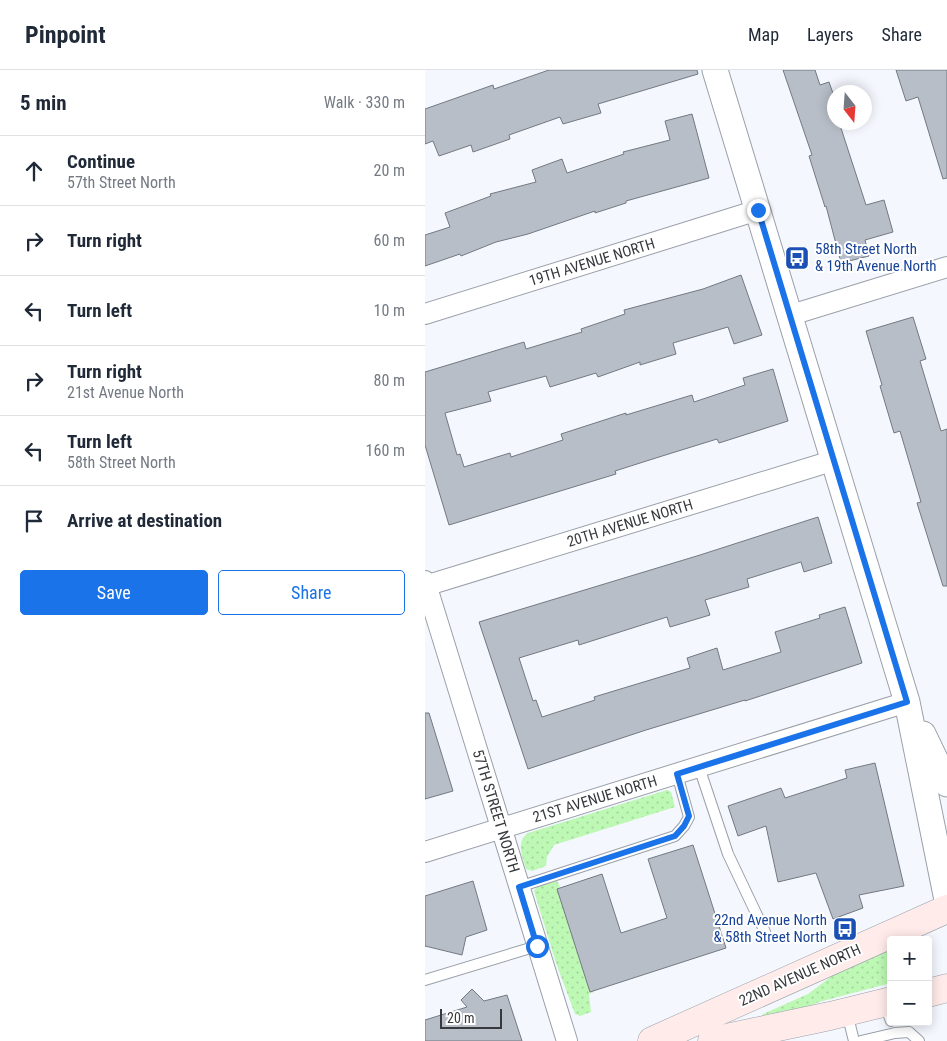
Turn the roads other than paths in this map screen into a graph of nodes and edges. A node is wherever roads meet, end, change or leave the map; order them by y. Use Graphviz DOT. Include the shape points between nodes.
graph roads {
  1 [pos="715,70"];
  2 [pos="758,210"];
  3 [pos="947,267"];
  4 [pos="425,314"];
  5 [pos="791,315"];
  6 [pos="835,460"];
  7 [pos="425,584"];
  8 [pos="907,702"];
  9 [pos="699,767"];
  10 [pos="677,774"];
  11 [pos="947,784"];
  12 [pos="501,828"];
  13 [pos="425,852"];
  14 [pos="519,887"];
  15 [pos="947,900"];
  16 [pos="947,909"];
  17 [pos="765,932"];
  18 [pos="537,946"];
  19 [pos="425,980"];
  20 [pos="947,988"];
  21 [pos="932,992"];
  22 [pos="847,1012"];
  23 [pos="887,1012"];
  24 [pos="893,1026"];
  25 [pos="895,1033"];
  26 [pos="717,1040"];
  27 [pos="567,1041"];
  28 [pos="652,1041"];
  29 [pos="854,1041"];
  30 [pos="861,1041"];
  31 [pos="919,1041"];
  1 -- 2 [label="street"];
  2 -- 4 [label="street, 19TH AVENUE NORTH"];
  2 -- 5 [label="street"];
  3 -- 5 [label="street"];
  5 -- 6 [label="street"];
  6 -- 7 [label="street, 20TH AVENUE NORTH"];
  6 -- 8 [label="street"];
  7 -- 12 [label="street, 57TH STREET NORTH"];
  8 -- 9 [label="street, 21ST AVENUE NORTH"];
  8 -- 11 [label="street"];
  8 -- 15 [label="street"];
  9 -- 10 [label="street, 21ST AVENUE NORTH"];
  9 -- 17 [label="lane" via="728,854"];
  10 -- 12 [label="street, 21ST AVENUE NORTH"];
  10 -- 14 [label="lane" via="689,816 675,836"];
  12 -- 13 [label="street, 21ST AVENUE NORTH"];
  12 -- 14 [label="street, 57TH STREET NORTH"];
  14 -- 18 [label="street, 57TH STREET NORTH"];
  16 -- 28 [label="main road, 22ND AVENUE NORTH"];
  18 -- 19 [label="lane"];
  18 -- 27 [label="street, 57TH STREET NORTH"];
  20 -- 21 [label="main road"];
  22 -- 23 [label="main road"];
  22 -- 26 [label="main road"];
  22 -- 29 [label="lane"];
  24 -- 25 [label="lane"];
  25 -- 30 [label="lane"];
  25 -- 31 [label="lane" via="909,1032"];
}
